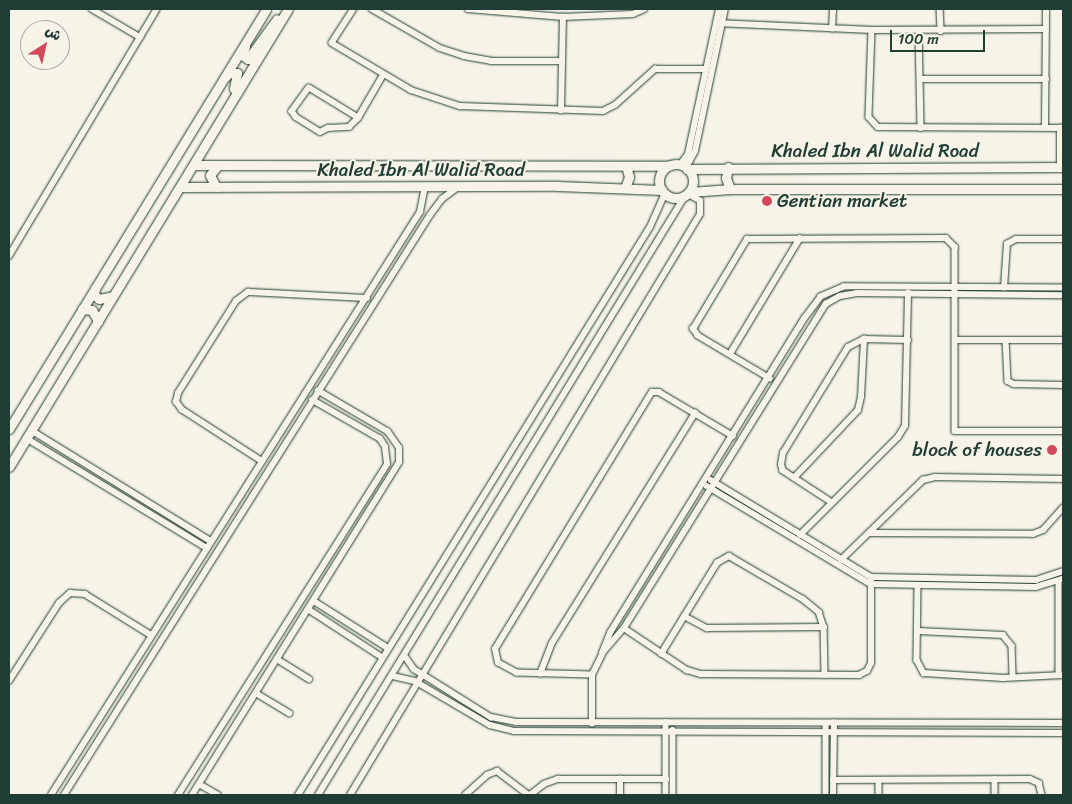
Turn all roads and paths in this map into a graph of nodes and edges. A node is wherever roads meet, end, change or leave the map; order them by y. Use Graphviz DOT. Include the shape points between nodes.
graph roads {
  1 [pos="92,9"];
  2 [pos="157,9"];
  3 [pos="266,9"];
  4 [pos="287,9"];
  5 [pos="354,9"];
  6 [pos="372,9"];
  7 [pos="468,9"];
  8 [pos="644,9"];
  9 [pos="719,9"];
  10 [pos="725,9"];
  11 [pos="833,9"];
  12 [pos="940,9"];
  13 [pos="1046,9"];
  14 [pos="499,11"];
  15 [pos="563,17"];
  16 [pos="258,23"];
  17 [pos="719,23"];
  18 [pos="832,29"];
  19 [pos="1046,29"];
  20 [pos="872,30"];
  21 [pos="919,30"];
  22 [pos="940,30"];
  23 [pos="140,37"];
  24 [pos="562,60"];
  25 [pos="706,69"];
  26 [pos="383,75"];
  27 [pos="224,78"];
  28 [pos="920,79"];
  29 [pos="1046,79"];
  30 [pos="561,111"];
  31 [pos="224,112"];
  32 [pos="358,118"];
  33 [pos="921,128"];
  34 [pos="1045,128"];
  35 [pos="1061,128"];
  36 [pos="194,165"];
  37 [pos="218,165"];
  38 [pos="626,166"];
  39 [pos="669,166"];
  40 [pos="684,167"];
  41 [pos="728,167"];
  42 [pos="1061,167"];
  43 [pos="216,186"];
  44 [pos="426,186"];
  45 [pos="459,186"];
  46 [pos="180,187"];
  47 [pos="625,188"];
  48 [pos="730,189"];
  49 [pos="1063,189"];
  50 [pos="664,192"];
  51 [pos="688,194"];
  52 [pos="404,237"];
  53 [pos="800,238"];
  54 [pos="1063,239"];
  55 [pos="413,242"];
  56 [pos="9,256"];
  57 [pos="95,288"];
  58 [pos="1004,288"];
  59 [pos="1063,288"];
  60 [pos="956,290"];
  61 [pos="988,291"];
  62 [pos="908,293"];
  63 [pos="1063,295"];
  64 [pos="113,296"];
  65 [pos="367,298"];
  66 [pos="82,309"];
  67 [pos="98,321"];
  68 [pos="864,339"];
  69 [pos="908,340"];
  70 [pos="956,340"];
  71 [pos="1006,340"];
  72 [pos="1063,340"];
  73 [pos="730,354"];
  74 [pos="769,378"];
  75 [pos="775,382"];
  76 [pos="1063,385"];
  77 [pos="318,391"];
  78 [pos="312,400"];
  79 [pos="694,413"];
  80 [pos="9,429"];
  81 [pos="1063,431"];
  82 [pos="29,434"];
  83 [pos="733,436"];
  84 [pos="261,461"];
  85 [pos="9,467"];
  86 [pos="794,478"];
  87 [pos="1063,479"];
  88 [pos="710,480"];
  89 [pos="706,486"];
  90 [pos="832,503"];
  91 [pos="1063,508"];
  92 [pos="345,533"];
  93 [pos="869,533"];
  94 [pos="800,535"];
  95 [pos="353,537"];
  96 [pos="211,541"];
  97 [pos="207,548"];
  98 [pos="841,560"];
  99 [pos="1063,571"];
  100 [pos="872,577"];
  101 [pos="1061,581"];
  102 [pos="871,584"];
  103 [pos="918,586"];
  104 [pos="314,601"];
  105 [pos="308,609"];
  106 [pos="684,616"];
  107 [pos="824,627"];
  108 [pos="624,628"];
  109 [pos="918,631"];
  110 [pos="150,635"];
  111 [pos="388,648"];
  112 [pos="603,652"];
  113 [pos="660,654"];
  114 [pos="405,656"];
  115 [pos="382,657"];
  116 [pos="277,659"];
  117 [pos="259,668"];
  118 [pos="268,673"];
  119 [pos="421,674"];
  120 [pos="540,674"];
  121 [pos="825,675"];
  122 [pos="1013,675"];
  123 [pos="1061,675"];
  124 [pos="393,676"];
  125 [pos="592,676"];
  126 [pos="309,678"];
  127 [pos="9,681"];
  128 [pos="417,682"];
  129 [pos="256,692"];
  130 [pos="465,701"];
  131 [pos="461,709"];
  132 [pos="289,713"];
  133 [pos="592,722"];
  134 [pos="666,722"];
  135 [pos="673,722"];
  136 [pos="782,723"];
  137 [pos="826,723"];
  138 [pos="834,723"];
  139 [pos="970,723"];
  140 [pos="1063,723"];
  141 [pos="592,731"];
  142 [pos="666,731"];
  143 [pos="673,731"];
  144 [pos="782,732"];
  145 [pos="826,732"];
  146 [pos="834,732"];
  147 [pos="970,732"];
  148 [pos="1063,733"];
  149 [pos="620,779"];
  150 [pos="666,779"];
  151 [pos="879,780"];
  152 [pos="995,780"];
  153 [pos="831,783"];
  154 [pos="199,784"];
  155 [pos="51,795"];
  156 [pos="64,795"];
  157 [pos="178,795"];
  158 [pos="192,795"];
  159 [pos="218,795"];
  160 [pos="298,795"];
  161 [pos="318,795"];
  162 [pos="350,795"];
  163 [pos="465,795"];
  164 [pos="530,795"];
  165 [pos="620,795"];
  166 [pos="666,795"];
  167 [pos="673,795"];
  168 [pos="826,795"];
  169 [pos="833,795"];
  170 [pos="880,795"];
  171 [pos="995,795"];
  172 [pos="1042,795"];
  1 -- 23 [label="street"];
  2 -- 23 [label="street"];
  3 -- 16 [label="street"];
  4 -- 16 [label="street" via="245,59 242,55"];
  4 -- 31 [label="street"];
  5 -- 26 [label="street" via="332,44"];
  6 -- 24 [label="street" via="440,48 464,56 491,61"];
  7 -- 14 [label="street"];
  8 -- 15 [label="street" via="633,14"];
  9 -- 17 [label="street"];
  10 -- 17 [label="street"];
  11 -- 18 [label="street"];
  12 -- 22 [label="street"];
  13 -- 19 [label="street"];
  14 -- 15 [label="street"];
  15 -- 24 [label="street"];
  16 -- 27 [label="street"];
  17 -- 18 [label="street"];
  17 -- 25 [label="street"];
  17 -- 40 [label="street" via="695,151"];
  18 -- 20 [label="street"];
  19 -- 22 [label="street"];
  19 -- 29 [label="street"];
  20 -- 21 [label="street"];
  20 -- 33 [label="street" via="871,121 882,128"];
  21 -- 22 [label="street"];
  21 -- 28 [label="street"];
  23 -- 56 [label="street"];
  24 -- 30 [label="street"];
  25 -- 30 [label="street" via="655,69 607,110"];
  25 -- 40 [label="street"];
  26 -- 30 [label="street" via="411,90 460,106"];
  26 -- 32 [label="street"];
  27 -- 31 [label="street" via="235,72 239,76"];
  27 -- 57 [label="street"];
  28 -- 29 [label="street"];
  28 -- 33 [label="street"];
  29 -- 34 [label="street"];
  31 -- 36 [label="street"];
  32 -- 32 [label="street" via="343,129 328,128 320,132 292,111 309,88"];
  33 -- 34 [label="street"];
  34 -- 35 [label="street"];
  35 -- 42 [label="street"];
  36 -- 37 [label="street, Khaled Ibn Al Walid Road"];
  36 -- 46 [label="street"];
  37 -- 38 [label="street, Khaled Ibn Al Walid Road"];
  37 -- 43 [label="street" via="210,175"];
  38 -- 39 [label="street, Khaled Ibn Al Walid Road"];
  38 -- 47 [label="street" via="629,177"];
  39 -- 40 [label="street"];
  39 -- 50 [label="street" via="660,179"];
  40 -- 41 [label="street, Khaled Ibn Al Walid Road"];
  40 -- 51 [label="street" via="693,177"];
  41 -- 42 [label="street, Khaled Ibn Al Walid Road"];
  41 -- 48 [label="street" via="726,178"];
  43 -- 44 [label="street, Khaled Ibn Al Walid Road"];
  43 -- 46 [label="street, Khaled Ibn Al Walid Road"];
  44 -- 45 [label="street, Khaled Ibn Al Walid Road"];
  44 -- 52 [label="street" via="420,212"];
  45 -- 47 [label="street, Khaled Ibn Al Walid Road"];
  45 -- 55 [label="street" via="442,199"];
  46 -- 64 [label="street"];
  47 -- 50 [label="street, Khaled Ibn Al Walid Road"];
  48 -- 49 [label="street, Khaled Ibn Al Walid Road"];
  48 -- 51 [label="street, Khaled Ibn Al Walid Road"];
  50 -- 51 [label="street" via="675,198"];
  50 -- 111 [label="street" via="650,227"];
  51 -- 114 [label="street"];
  51 -- 119 [label="street" via="700,201 700,214"];
  52 -- 55 [label="street"];
  52 -- 65 [label="street"];
  53 -- 60 [label="street" via="946,238 955,247"];
  53 -- 73 [label="street"];
  53 -- 73 [label="street" via="746,239 714,290 693,329 698,336"];
  54 -- 58 [label="street" via="1016,239 1007,244"];
  55 -- 77 [label="street"];
  57 -- 64 [label="street" via="94,295 99,299"];
  57 -- 66 [label="street"];
  58 -- 59 [label="street"];
  58 -- 61 [label="street"];
  60 -- 61 [label="street"];
  60 -- 62 [label="street"];
  60 -- 70 [label="street"];
  60 -- 74 [label="street" via="858,286 832,291 812,307"];
  61 -- 63 [label="street"];
  62 -- 69 [label="street"];
  62 -- 75 [label="street" via="848,293 826,304"];
  64 -- 67 [label="street"];
  65 -- 84 [label="street"];
  65 -- 84 [label="street" via="248,292 236,301 178,392 176,402 182,410"];
  66 -- 67 [label="street" via="92,310"];
  66 -- 80 [label="street"];
  67 -- 82 [label="street"];
  68 -- 69 [label="street"];
  68 -- 86 [label="street" via="858,410"];
  68 -- 86 [label="street" via="848,347 784,453 781,465"];
  69 -- 90 [label="street" via="907,415 903,431"];
  70 -- 71 [label="street"];
  70 -- 81 [label="street" via="955,431"];
  71 -- 72 [label="street"];
  71 -- 76 [label="street" via="1008,381 1014,384"];
  73 -- 74 [label="street"];
  74 -- 75 [label="street"];
  74 -- 83 [label="street"];
  75 -- 88 [label="street"];
  77 -- 78 [label="street"];
  77 -- 95 [label="street" via="388,432 399,448 397,467"];
  78 -- 92 [label="street" via="380,439 388,455 383,472"];
  78 -- 156 [label="street"];
  79 -- 83 [label="street"];
  79 -- 120 [label="street" via="552,643"];
  79 -- 120 [label="street" via="659,392 652,392 497,644 495,659 506,669"];
  82 -- 85 [label="street"];
  82 -- 96 [label="street"];
  82 -- 97 [label="street"];
  83 -- 88 [label="street"];
  84 -- 96 [label="street"];
  86 -- 90 [label="street"];
  87 -- 93 [label="street" via="930,477"];
  88 -- 89 [label="street"];
  88 -- 94 [label="street"];
  89 -- 102 [label="street"];
  89 -- 108 [label="street"];
  89 -- 112 [label="street" via="611,632"];
  90 -- 94 [label="street"];
  91 -- 93 [label="street" via="1043,530 1033,534"];
  92 -- 95 [label="street"];
  92 -- 117 [label="street"];
  93 -- 98 [label="street"];
  94 -- 98 [label="street"];
  95 -- 104 [label="street"];
  96 -- 97 [label="street"];
  97 -- 110 [label="street"];
  98 -- 100 [label="street"];
  99 -- 100 [label="street" via="1036,580"];
  100 -- 102 [label="street"];
  101 -- 103 [label="street" via="1036,587"];
  101 -- 123 [label="street"];
  102 -- 103 [label="street"];
  102 -- 121 [label="street" via="869,667 859,675"];
  103 -- 109 [label="street"];
  104 -- 105 [label="street"];
  104 -- 111 [label="street"];
  105 -- 115 [label="street"];
  105 -- 116 [label="street"];
  106 -- 107 [label="street" via="707,628"];
  106 -- 107 [label="street" via="717,563 729,556 812,605"];
  106 -- 113 [label="street"];
  107 -- 121 [label="street"];
  108 -- 112 [label="street"];
  108 -- 113 [label="street"];
  109 -- 122 [label="street" via="1003,635 1012,646"];
  109 -- 122 [label="street" via="918,665 924,674 1003,678"];
  110 -- 127 [label="street" via="85,594 70,593 59,603"];
  110 -- 155 [label="street"];
  111 -- 115 [label="street"];
  112 -- 125 [label="street"];
  113 -- 121 [label="street" via="687,670 701,674"];
  114 -- 119 [label="street"];
  114 -- 124 [label="street"];
  115 -- 160 [label="street"];
  116 -- 118 [label="street"];
  116 -- 126 [label="street"];
  117 -- 118 [label="street"];
  117 -- 157 [label="street"];
  118 -- 129 [label="street"];
  119 -- 128 [label="street"];
  119 -- 130 [label="street"];
  120 -- 125 [label="street"];
  122 -- 123 [label="street"];
  124 -- 128 [label="street"];
  124 -- 161 [label="street"];
  125 -- 133 [label="street"];
  128 -- 131 [label="street"];
  128 -- 162 [label="street"];
  129 -- 132 [label="street"];
  129 -- 154 [label="street"];
  130 -- 131 [label="street"];
  130 -- 133 [label="street" via="491,717 508,721"];
  131 -- 141 [label="street" via="490,726 506,730"];
  133 -- 134 [label="street"];
  133 -- 141 [label="street"];
  134 -- 135 [label="street"];
  134 -- 142 [label="street"];
  135 -- 136 [label="street"];
  135 -- 143 [label="street"];
  136 -- 137 [label="street"];
  136 -- 144 [label="street"];
  137 -- 138 [label="street"];
  137 -- 145 [label="street"];
  138 -- 139 [label="street"];
  138 -- 146 [label="street"];
  139 -- 140 [label="street"];
  139 -- 147 [label="street"];
  141 -- 142 [label="street"];
  142 -- 143 [label="street"];
  142 -- 150 [label="street"];
  143 -- 144 [label="street"];
  143 -- 167 [label="street"];
  144 -- 145 [label="street"];
  145 -- 146 [label="street"];
  145 -- 153 [label="street"];
  146 -- 147 [label="street"];
  146 -- 153 [label="street"];
  147 -- 148 [label="street"];
  149 -- 150 [label="street"];
  149 -- 164 [label="street" via="558,780 544,784"];
  149 -- 165 [label="street"];
  150 -- 166 [label="street"];
  151 -- 152 [label="street"];
  151 -- 153 [label="street"];
  151 -- 170 [label="street"];
  152 -- 171 [label="street"];
  152 -- 172 [label="street" via="1035,780 1042,788"];
  153 -- 168 [label="street"];
  153 -- 169 [label="street"];
  154 -- 158 [label="street"];
  154 -- 159 [label="street"];
  163 -- 164 [label="street" via="487,775 498,771"];
}
